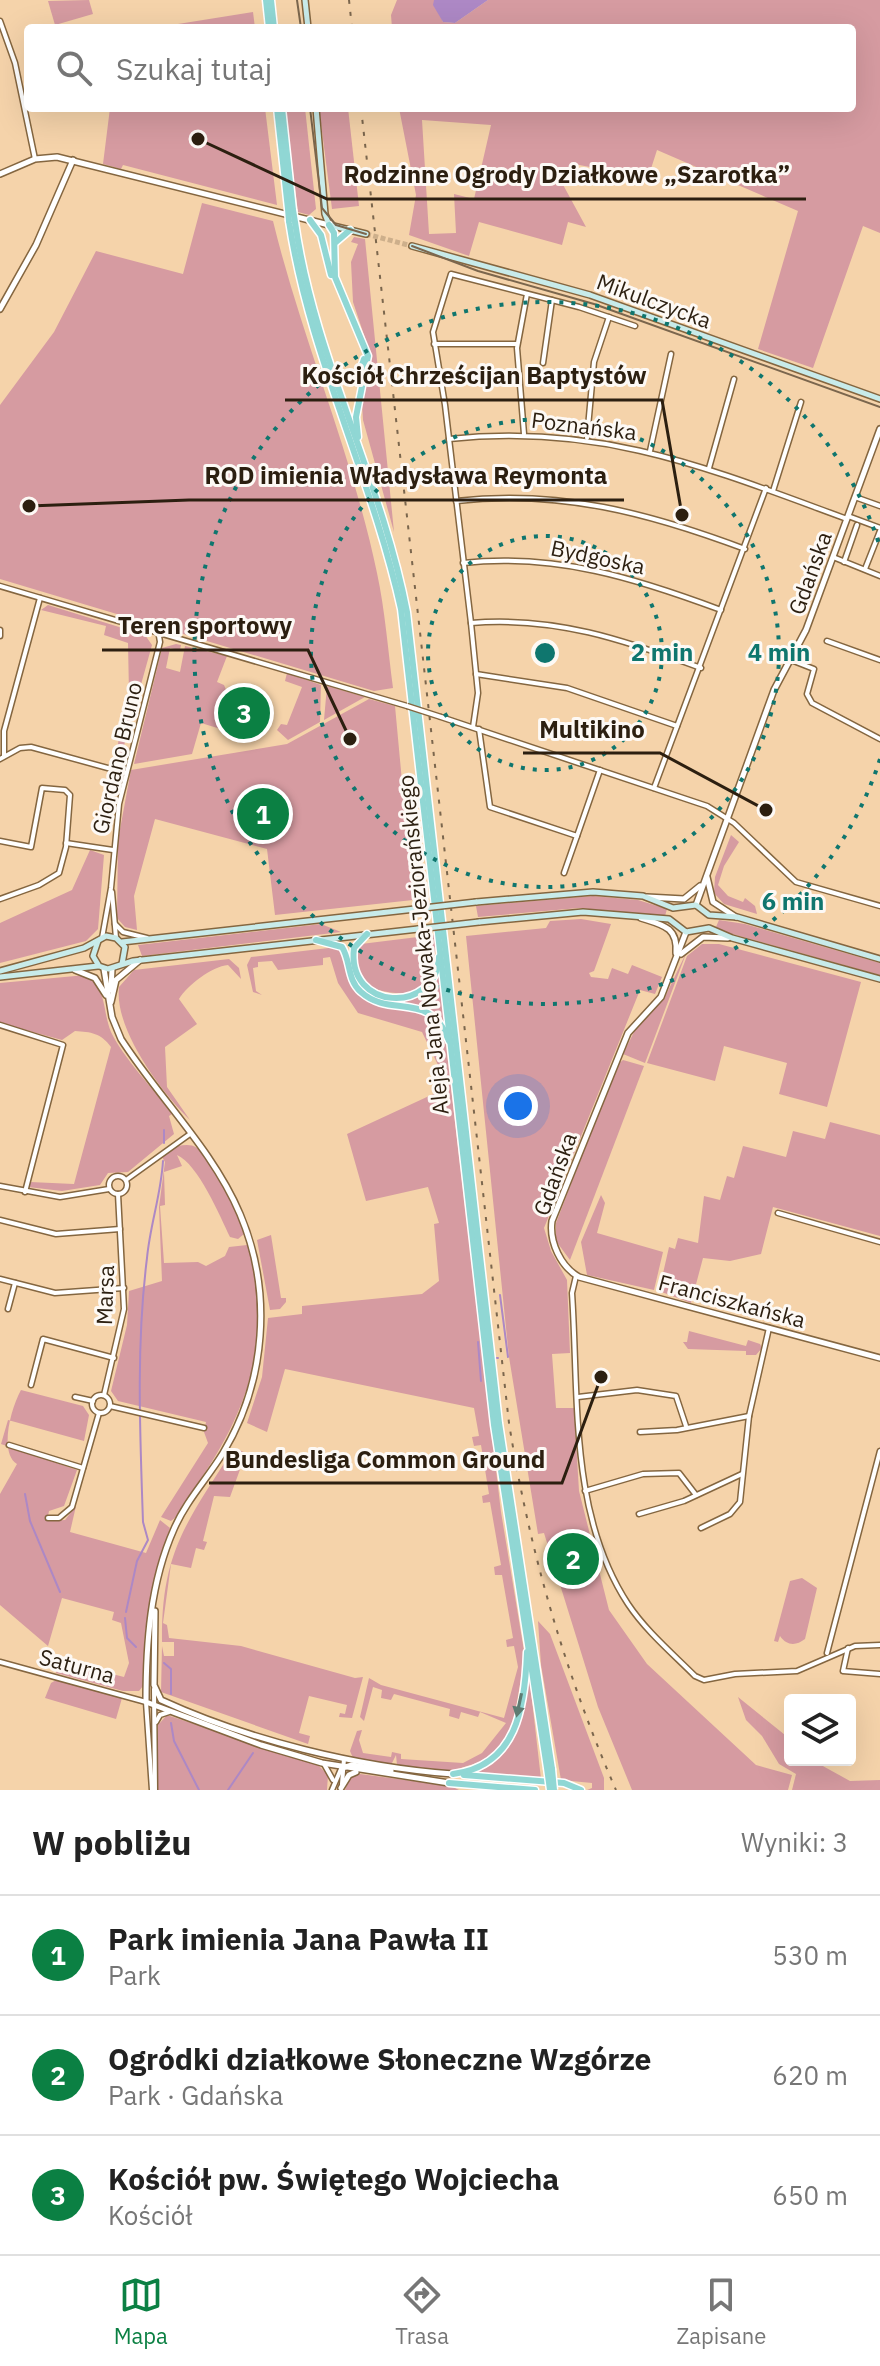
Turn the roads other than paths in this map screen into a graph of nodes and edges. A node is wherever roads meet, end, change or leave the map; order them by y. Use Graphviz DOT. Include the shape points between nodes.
graph roads {
  1 [pos="268,0"];
  2 [pos="305,0"];
  3 [pos="0,21"];
  4 [pos="271,24"];
  5 [pos="308,24"];
  6 [pos="24,107"];
  7 [pos="25,112"];
  8 [pos="280,112"];
  9 [pos="316,112"];
  10 [pos="35,159"];
  11 [pos="73,160"];
  12 [pos="0,174"];
  13 [pos="310,220"];
  14 [pos="292,221"];
  15 [pos="329,225"];
  16 [pos="350,230"];
  17 [pos="366,234"];
  18 [pos="322,240"];
  19 [pos="334,245"];
  20 [pos="412,246"];
  21 [pos="527,293"];
  22 [pos="552,300"];
  23 [pos="0,309"];
  24 [pos="609,317"];
  25 [pos="635,326"];
  26 [pos="434,344"];
  27 [pos="517,344"];
  28 [pos="324,348"];
  29 [pos="671,354"];
  30 [pos="543,363"];
  31 [pos="734,379"];
  32 [pos="880,399"];
  33 [pos="801,402"];
  34 [pos="880,430"];
  35 [pos="524,434"];
  36 [pos="587,438"];
  37 [pos="449,439"];
  38 [pos="650,451"];
  39 [pos="360,452"];
  40 [pos="709,468"];
  41 [pos="766,488"];
  42 [pos="773,491"];
  43 [pos="855,497"];
  44 [pos="456,501"];
  45 [pos="880,506"];
  46 [pos="848,517"];
  47 [pos="857,525"];
  48 [pos="880,530"];
  49 [pos="745,549"];
  50 [pos="871,554"];
  51 [pos="833,557"];
  52 [pos="878,557"];
  53 [pos="844,562"];
  54 [pos="463,563"];
  55 [pos="864,570"];
  56 [pos="880,576"];
  57 [pos="0,586"];
  58 [pos="40,598"];
  59 [pos="722,610"];
  60 [pos="471,623"];
  61 [pos="159,636"];
  62 [pos="827,641"];
  63 [pos="791,660"];
  64 [pos="880,660"];
  65 [pos="701,668"];
  66 [pos="476,674"];
  67 [pos="677,726"];
  68 [pos="476,728"];
  69 [pos="880,739"];
  70 [pos="2,758"];
  71 [pos="600,770"];
  72 [pos="126,773"];
  73 [pos="654,788"];
  74 [pos="728,818"];
  75 [pos="577,836"];
  76 [pos="0,841"];
  77 [pos="66,843"];
  78 [pos="113,850"];
  79 [pos="564,873"];
  80 [pos="707,875"];
  81 [pos="111,888"];
  82 [pos="643,896"];
  83 [pos="0,899"];
  84 [pos="696,905"];
  85 [pos="880,906"];
  86 [pos="682,907"];
  87 [pos="703,912"];
  88 [pos="737,917"];
  89 [pos="640,918"];
  90 [pos="114,923"];
  91 [pos="677,924"];
  92 [pos="699,930"];
  93 [pos="686,932"];
  94 [pos="439,933"];
  95 [pos="367,934"];
  96 [pos="116,938"];
  97 [pos="732,938"];
  98 [pos="100,939"];
  99 [pos="153,939"];
  100 [pos="316,940"];
  101 [pos="122,942"];
  102 [pos="880,959"];
  103 [pos="140,960"];
  104 [pos="675,961"];
  105 [pos="121,965"];
  106 [pos="101,967"];
  107 [pos="67,969"];
  108 [pos="112,969"];
  109 [pos="0,974"];
  110 [pos="880,979"];
  111 [pos="111,1007"];
  112 [pos="0,1025"];
  113 [pos="453,1055"];
  114 [pos="190,1134"];
  115 [pos="126,1180"];
  116 [pos="0,1186"];
  117 [pos="109,1189"];
  118 [pos="25,1192"];
  119 [pos="118,1194"];
  120 [pos="778,1213"];
  121 [pos="0,1220"];
  122 [pos="120,1229"];
  123 [pos="880,1242"];
  124 [pos="576,1276"];
  125 [pos="0,1279"];
  126 [pos="15,1283"];
  127 [pos="124,1288"];
  128 [pos="8,1309"];
  129 [pos="769,1328"];
  130 [pos="114,1358"];
  131 [pos="880,1358"];
  132 [pos="31,1385"];
  133 [pos="104,1395"];
  134 [pos="75,1397"];
  135 [pos="578,1397"];
  136 [pos="93,1401"];
  137 [pos="110,1406"];
  138 [pos="99,1413"];
  139 [pos="749,1416"];
  140 [pos="686,1426"];
  141 [pos="204,1428"];
  142 [pos="640,1432"];
  143 [pos="9,1445"];
  144 [pos="880,1451"];
  145 [pos="83,1468"];
  146 [pos="742,1474"];
  147 [pos="585,1491"];
  148 [pos="696,1495"];
  149 [pos="639,1514"];
  150 [pos="48,1518"];
  151 [pos="701,1528"];
  152 [pos="156,1594"];
  153 [pos="527,1628"];
  154 [pos="880,1645"];
  155 [pos="848,1648"];
  156 [pos="827,1655"];
  157 [pos="0,1662"];
  158 [pos="880,1674"];
  159 [pos="154,1685"];
  160 [pos="146,1702"];
  161 [pos="169,1703"];
  162 [pos="155,1704"];
  163 [pos="169,1712"];
  164 [pos="156,1728"];
  165 [pos="344,1759"];
  166 [pos="322,1763"];
  167 [pos="342,1768"];
  168 [pos="550,1768"];
  169 [pos="362,1772"];
  170 [pos="432,1773"];
  171 [pos="453,1774"];
  172 [pos="486,1777"];
  173 [pos="449,1783"];
  174 [pos="333,1787"];
  175 [pos="467,1788"];
  176 [pos="341,1789"];
  177 [pos="154,1790"];
  178 [pos="535,1790"];
  179 [pos="552,1790"];
  180 [pos="581,1790"];
  1 -- 4 [label="main road"];
  2 -- 5 [label="main road"];
  3 -- 6 [label="street"];
  7 -- 10 [label="street"];
  8 -- 14 [label="main road, Aleja Jana Nowaka-Jeziorańskiego, bridge"];
  9 -- 15 [label="main road"];
  10 -- 11 [label="street"];
  10 -- 12 [label="street"];
  11 -- 13 [label="street"];
  11 -- 23 [label="street" via="36,245"];
  13 -- 15 [label="street"];
  13 -- 18 [label="main road"];
  14 -- 28 [label="main road, Aleja Jana Nowaka-Jeziorańskiego"];
  14 -- 94 [label="main road, Aleja Jana Nowaka-Jeziorańskiego" via="311,323 384,540 401,609"];
  15 -- 16 [label="main road"];
  15 -- 18 [label="main road"];
  15 -- 19 [label="main road"];
  16 -- 17 [label="main road"];
  16 -- 19 [label="main road"];
  18 -- 28 [label="main road" via="337,293 363,347 360,371 350,378 338,373"];
  19 -- 39 [label="main road" via="335,277 368,356 356,417"];
  20 -- 32 [label="main road, Mikulczycka" via="590,295"];
  21 -- 22 [label="street, Mikulczycka"];
  21 -- 26 [label="street, Mikulczycka" via="452,272 434,321"];
  21 -- 27 [label="street"];
  22 -- 24 [label="street, Mikulczycka"];
  22 -- 30 [label="street"];
  24 -- 25 [label="street, Mikulczycka"];
  24 -- 36 [label="street" via="595,356"];
  26 -- 27 [label="street"];
  26 -- 37 [label="street"];
  27 -- 35 [label="street"];
  28 -- 39 [label="main road, Aleja Jana Nowaka-Jeziorańskiego"];
  29 -- 38 [label="street"];
  31 -- 40 [label="street"];
  33 -- 42 [label="street"];
  34 -- 43 [label="street, Gdańska"];
  35 -- 36 [label="street, Poznańska"];
  35 -- 37 [label="street, Poznańska"];
  36 -- 38 [label="street, Poznańska"];
  37 -- 44 [label="street"];
  38 -- 40 [label="street, Poznańska"];
  39 -- 168 [label="main road, Aleja Jana Nowaka-Jeziorańskiego" via="392,550 410,635 499,1423"];
  40 -- 41 [label="street, Poznańska"];
  41 -- 42 [label="street, Poznańska"];
  41 -- 49 [label="street"];
  42 -- 46 [label="street, Poznańska"];
  43 -- 45 [label="street"];
  43 -- 46 [label="street, Gdańska"];
  44 -- 49 [label="street" via="523,497 597,503"];
  44 -- 54 [label="street"];
  46 -- 48 [label="street, Poznańska"];
  46 -- 51 [label="street, Gdańska"];
  47 -- 53 [label="street"];
  48 -- 50 [label="street"];
  49 -- 59 [label="street"];
  50 -- 52 [label="street"];
  50 -- 55 [label="street"];
  51 -- 53 [label="street"];
  51 -- 63 [label="street, Gdańska"];
  53 -- 55 [label="street"];
  54 -- 59 [label="street, Bydgoska" via="524,560 592,567"];
  54 -- 60 [label="street"];
  55 -- 56 [label="street"];
  57 -- 58 [label="street"];
  58 -- 61 [label="street"];
  58 -- 70 [label="street" via="4,731"];
  59 -- 65 [label="street"];
  60 -- 65 [label="street" via="531,621 575,627"];
  60 -- 66 [label="street"];
  61 -- 68 [label="street, bridge"];
  61 -- 72 [label="street, Giordano Bruno"];
  62 -- 64 [label="street"];
  63 -- 69 [label="street" via="814,669 807,694 812,703"];
  63 -- 74 [label="street, Gdańska" via="774,690"];
  65 -- 67 [label="street"];
  66 -- 67 [label="street" via="567,688"];
  66 -- 68 [label="street"];
  67 -- 73 [label="street"];
  68 -- 71 [label="street"];
  68 -- 75 [label="street" via="490,807"];
  70 -- 72 [label="street" via="31,747"];
  71 -- 73 [label="street"];
  71 -- 75 [label="street"];
  72 -- 78 [label="street, Giordano Bruno"];
  73 -- 74 [label="street"];
  74 -- 80 [label="street, Gdańska"];
  74 -- 85 [label="street" via="796,882"];
  75 -- 79 [label="street"];
  76 -- 77 [label="street" via="31,847 41,791 48,786 70,795"];
  77 -- 78 [label="street"];
  77 -- 83 [label="street" via="59,873"];
  78 -- 81 [label="street, Giordano Bruno"];
  80 -- 82 [label="street" via="684,899"];
  80 -- 84 [label="street, Gdańska"];
  80 -- 88 [label="street" via="713,902"];
  81 -- 90 [label="street, Giordano Bruno"];
  81 -- 98 [label="street, Giordano Bruno"];
  82 -- 86 [label="main road"];
  82 -- 99 [label="main road, bridge" via="582,892"];
  84 -- 86 [label="main road"];
  84 -- 87 [label="main road"];
  86 -- 91 [label="main road"];
  87 -- 88 [label="main road"];
  87 -- 92 [label="main road"];
  88 -- 102 [label="main road"];
  89 -- 91 [label="main road"];
  89 -- 95 [label="main road, bridge" via="573,912"];
  89 -- 104 [label="street" via="671,929"];
  90 -- 96 [label="street, Giordano Bruno"];
  90 -- 99 [label="street" via="127,933"];
  91 -- 93 [label="main road"];
  92 -- 93 [label="main road"];
  92 -- 97 [label="main road" via="709,928"];
  93 -- 104 [label="street, Gdańska"];
  94 -- 95 [label="main road" via="436,974 421,991 401,998 371,992 360,981 354,948"];
  94 -- 113 [label="main road, Aleja Jana Nowaka-Jeziorańskiego"];
  95 -- 100 [label="main road"];
  96 -- 98 [label="main road"];
  96 -- 101 [label="main road"];
  97 -- 104 [label="street" via="693,941"];
  97 -- 110 [label="main road"];
  98 -- 106 [label="main road" via="93,956"];
  98 -- 109 [label="main road"];
  99 -- 101 [label="main road"];
  100 -- 103 [label="main road"];
  100 -- 113 [label="main road" via="342,947 355,985 368,998 433,1015"];
  101 -- 105 [label="main road" via="126,951"];
  103 -- 105 [label="main road"];
  103 -- 111 [label="street" via="116,980"];
  104 -- 124 [label="street, Gdańska" via="661,997 634,1022 622,1045 552,1221 554,1245"];
  105 -- 108 [label="main road"];
  106 -- 107 [label="main road"];
  106 -- 108 [label="main road"];
  106 -- 111 [label="street"];
  107 -- 109 [label="main road"];
  107 -- 111 [label="street" via="95,978"];
  108 -- 111 [label="street"];
  111 -- 114 [label="street" via="121,1039"];
  112 -- 118 [label="street" via="63,1045"];
  113 -- 153 [label="main road, Aleja Jana Nowaka-Jeziorańskiego" via="494,1425"];
  114 -- 115 [label="street"];
  114 -- 152 [label="street" via="224,1182 245,1225 257,1272 261,1331 244,1409 222,1454 179,1518 163,1557"];
  115 -- 117 [label="street" via="113,1176"];
  115 -- 119 [label="street" via="125,1190"];
  116 -- 118 [label="street"];
  117 -- 118 [label="street" via="69,1197"];
  117 -- 119 [label="street"];
  119 -- 122 [label="street, Marsa"];
  120 -- 123 [label="street"];
  121 -- 122 [label="street" via="56,1234"];
  122 -- 127 [label="street, Marsa"];
  124 -- 129 [label="street, Franciszkańska"];
  124 -- 135 [label="street" via="572,1293"];
  125 -- 126 [label="street"];
  126 -- 127 [label="street" via="55,1293"];
  126 -- 128 [label="street"];
  127 -- 130 [label="street, Marsa"];
  129 -- 131 [label="street, Franciszkańska"];
  129 -- 139 [label="street"];
  130 -- 132 [label="street" via="43,1339"];
  130 -- 133 [label="street, Marsa"];
  133 -- 136 [label="street"];
  133 -- 137 [label="street"];
  134 -- 136 [label="street"];
  135 -- 140 [label="street" via="637,1390 676,1396"];
  135 -- 147 [label="street"];
  136 -- 138 [label="street"];
  137 -- 138 [label="street"];
  137 -- 141 [label="street"];
  138 -- 145 [label="street"];
  139 -- 140 [label="street"];
  139 -- 146 [label="street"];
  140 -- 142 [label="street"];
  143 -- 145 [label="street"];
  144 -- 156 [label="street"];
  145 -- 150 [label="street" via="72,1507 59,1518"];
  146 -- 148 [label="street"];
  146 -- 151 [label="street" via="736,1509"];
  147 -- 148 [label="street" via="643,1474 679,1473"];
  147 -- 156 [label="street" via="594,1533 622,1594 646,1627 701,1680 800,1671"];
  148 -- 149 [label="street"];
  152 -- 159 [label="street"];
  152 -- 160 [label="street" via="146,1639"];
  153 -- 168 [label="main road, Aleja Jana Nowaka-Jeziorańskiego"];
  153 -- 171 [label="main road, one-way" via="527,1668 509,1742 485,1766"];
  154 -- 155 [label="street"];
  155 -- 156 [label="street"];
  155 -- 158 [label="street" via="843,1671"];
  157 -- 160 [label="street, Saturna"];
  159 -- 161 [label="street" via="156,1696"];
  159 -- 162 [label="street"];
  160 -- 162 [label="street"];
  160 -- 177 [label="street"];
  161 -- 162 [label="street"];
  161 -- 165 [label="street"];
  162 -- 163 [label="street"];
  162 -- 164 [label="street"];
  163 -- 164 [label="street" via="158,1717"];
  163 -- 166 [label="street"];
  164 -- 177 [label="street"];
  165 -- 167 [label="street"];
  165 -- 170 [label="street"];
  166 -- 167 [label="street"];
  166 -- 174 [label="street" via="331,1771"];
  167 -- 169 [label="street"];
  167 -- 170 [label="street"];
  167 -- 174 [label="street"];
  167 -- 176 [label="street"];
  168 -- 179 [label="main road, Aleja Jana Nowaka-Jeziorańskiego, bridge"];
  169 -- 173 [label="street"];
  169 -- 176 [label="street" via="349,1775"];
  170 -- 171 [label="street"];
  171 -- 172 [label="main road"];
  172 -- 175 [label="main road"];
  172 -- 180 [label="main road" via="564,1783"];
  173 -- 175 [label="main road"];
  175 -- 178 [label="main road"];
}
